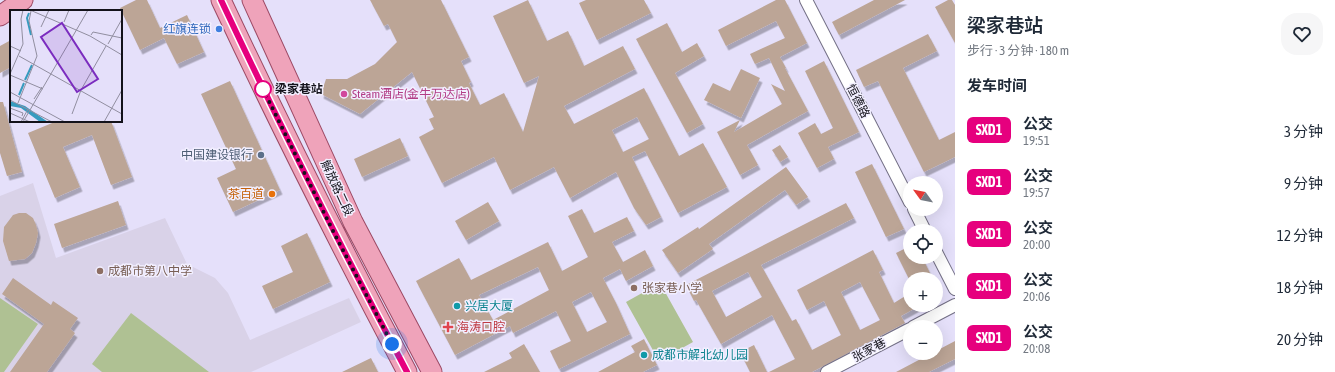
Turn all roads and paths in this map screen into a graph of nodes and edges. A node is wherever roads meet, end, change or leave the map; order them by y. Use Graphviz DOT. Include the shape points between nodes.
graph roads {
  1 [pos="23,0"];
  2 [pos="221,0"];
  3 [pos="252,0"];
  4 [pos="806,0"];
  5 [pos="0,16"];
  6 [pos="903,188"];
  7 [pos="942,264"];
  8 [pos="955,289"];
  9 [pos="955,305"];
  10 [pos="926,320"];
  11 [pos="903,333"];
  12 [pos="407,372"];
  13 [pos="432,372"];
  14 [pos="827,372"];
  1 -- 5 [label="main road"];
  2 -- 12 [label="main road, 解放路二段" via="334,233"];
  3 -- 13 [label="main road, 解放路二段" via="353,222"];
  4 -- 6 [label="street, 恒德路"];
  7 -- 8 [label="street"];
  9 -- 10 [label="street"];
  11 -- 14 [label="street, 张家巷"];
}
